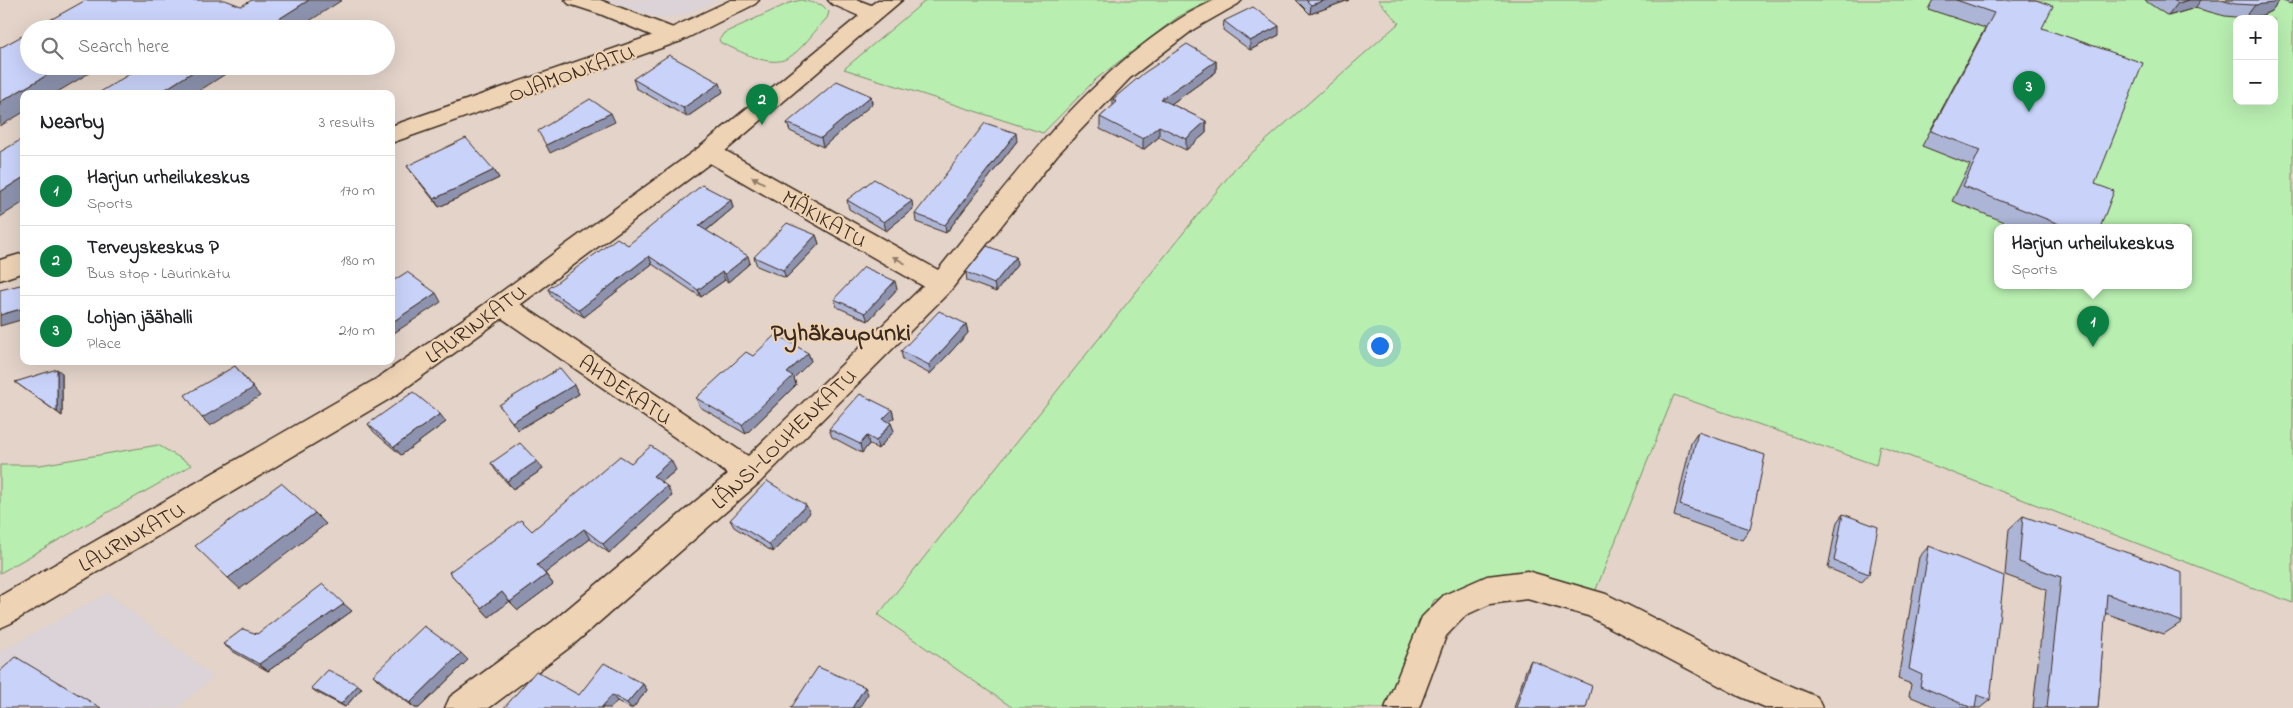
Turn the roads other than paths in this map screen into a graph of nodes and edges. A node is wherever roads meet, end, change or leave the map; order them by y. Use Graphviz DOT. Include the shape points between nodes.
graph roads {
  1 [pos="576,0"];
  2 [pos="748,0"];
  3 [pos="839,0"];
  4 [pos="891,0"];
  5 [pos="1231,0"];
  6 [pos="874,14"];
  7 [pos="673,36"];
  8 [pos="395,134"];
  9 [pos="709,152"];
  10 [pos="20,263"];
  11 [pos="0,270"];
  12 [pos="941,284"];
  13 [pos="502,305"];
  14 [pos="750,473"];
  15 [pos="0,613"];
  16 [pos="462,708"];
  17 [pos="1402,708"];
  18 [pos="1804,708"];
  1 -- 7 [label="street"];
  2 -- 7 [label="street, OJAMONKATU"];
  3 -- 6 [label="street"];
  4 -- 6 [label="street, LAURINKATU"];
  5 -- 12 [label="street, LÄNSI-LOUHENKATU" via="1186,24 1122,73 1049,149"];
  6 -- 9 [label="street, LAURINKATU"];
  7 -- 8 [label="street, OJAMONKATU"];
  12 -- 9 [label="street, MÄKIKATU, one-way"];
  9 -- 13 [label="street, LAURINKATU"];
  10 -- 11 [label="street"];
  12 -- 14 [label="street, LÄNSI-LOUHENKATU"];
  13 -- 14 [label="street, AHDEKATU"];
  13 -- 15 [label="street, LAURINKATU" via="386,387"];
  14 -- 16 [label="street, LÄNSI-LOUHENKATU" via="563,633"];
  17 -- 18 [label="street" via="1433,627 1455,606 1487,590 1527,585 1595,604 1751,686"];
}
